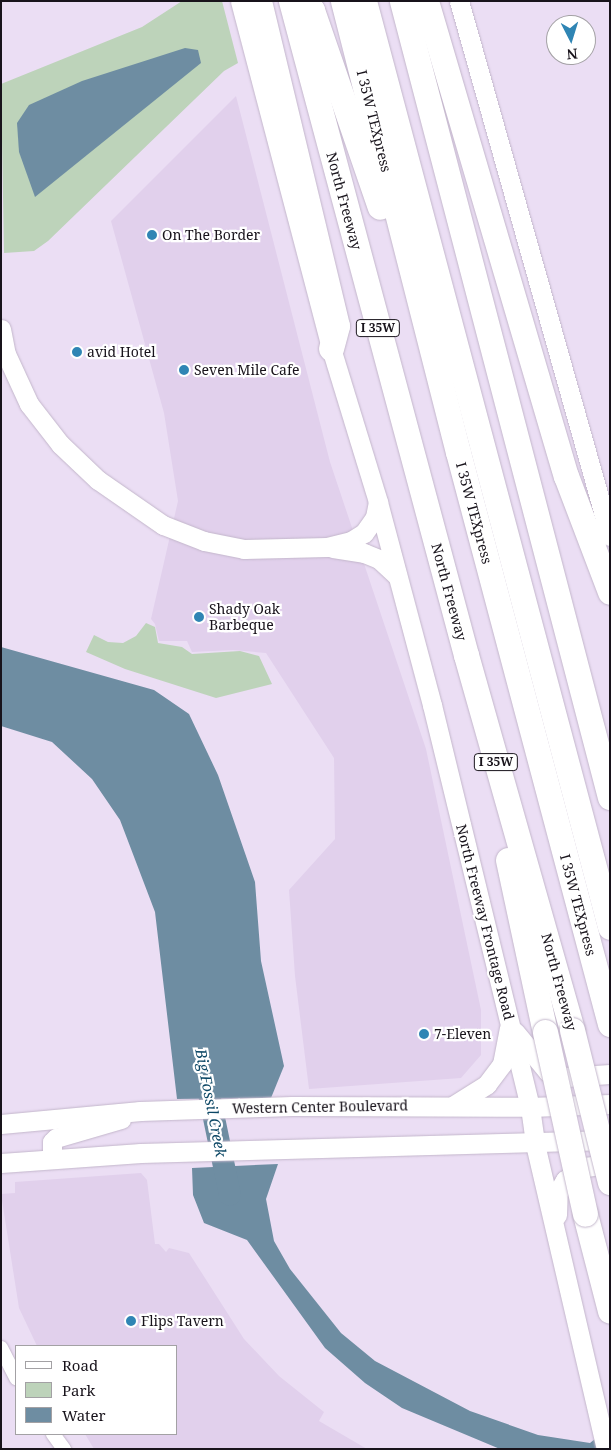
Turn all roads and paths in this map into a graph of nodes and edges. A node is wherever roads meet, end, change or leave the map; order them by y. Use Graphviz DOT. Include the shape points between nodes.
graph roads {
  1 [pos="240,1"];
  2 [pos="259,1"];
  3 [pos="291,1"];
  4 [pos="306,1"];
  5 [pos="343,1"];
  6 [pos="364,1"];
  7 [pos="402,1"];
  8 [pos="426,1"];
  9 [pos="459,1"];
  10 [pos="1,329"];
  11 [pos="331,348"];
  12 [pos="458,452"];
  13 [pos="378,502"];
  14 [pos="610,536"];
  15 [pos="326,547"];
  16 [pos="397,576"];
  17 [pos="610,592"];
  18 [pos="466,655"];
  19 [pos="610,797"];
  20 [pos="610,927"];
  21 [pos="610,1024"];
  22 [pos="510,1026"];
  23 [pos="610,1074"];
  24 [pos="610,1104"];
  25 [pos="454,1105"];
  26 [pos="530,1107"];
  27 [pos="140,1111"];
  28 [pos="1,1124"];
  29 [pos="610,1140"];
  30 [pos="535,1144"];
  31 [pos="52,1159"];
  32 [pos="1,1163"];
  33 [pos="610,1163"];
  34 [pos="610,1182"];
  35 [pos="557,1241"];
  36 [pos="610,1311"];
  37 [pos="1,1348"];
  38 [pos="15,1376"];
  39 [pos="54,1435"];
  40 [pos="64,1449"];
  41 [pos="606,1449"];
  1 -- 11 [label="main road"];
  2 -- 11 [label="highway" via="337,326"];
  3 -- 18 [label="highway, North Freeway / I 35W"];
  4 -- 12 [label="highway" via="312,10 368,170"];
  5 -- 12 [label="highway, I 35W TEXpress"];
  6 -- 20 [label="highway, I 35W TEXpress"];
  7 -- 19 [label="highway"];
  8 -- 17 [label="highway" via="566,476"];
  9 -- 14 [label="main road"];
  10 -- 15 [label="main road" via="6,354 29,404 60,444 98,480 139,510 163,525 212,542 274,550"];
  11 -- 13 [label="main road"];
  12 -- 21 [label="highway, I 35W TEXpress"];
  13 -- 15 [label="main road" via="375,517 364,533 351,541"];
  13 -- 16 [label="main road"];
  15 -- 16 [label="main road" via="364,553 379,559"];
  16 -- 22 [label="main road, North Freeway Frontage Road"];
  18 -- 34 [label="highway, North Freeway / I 35W, bridge" via="572,1030"];
  18 -- 36 [label="highway, bridge" via="466,701 510,866 585,1214"];
  22 -- 23 [label="main road" via="548,1072 566,1076"];
  22 -- 25 [label="main road" via="502,1064 487,1084"];
  22 -- 26 [label="main road, North Freeway Frontage Road"];
  24 -- 26 [label="main road, Western Center Boulevard"];
  25 -- 26 [label="main road, Western Center Boulevard"];
  25 -- 27 [label="main road, Western Center Boulevard"];
  26 -- 30 [label="main road"];
  27 -- 28 [label="main road, Western Center Boulevard"];
  27 -- 31 [label="main road" via="95,1129 56,1138 52,1142"];
  29 -- 30 [label="main road"];
  30 -- 31 [label="main road" via="292,1148"];
  30 -- 35 [label="main road"];
  31 -- 32 [label="main road"];
  33 -- 35 [label="main road" via="586,1167 565,1180 558,1192"];
  35 -- 41 [label="main road"];
  37 -- 38 [label="street"];
  39 -- 40 [label="street"];
}
